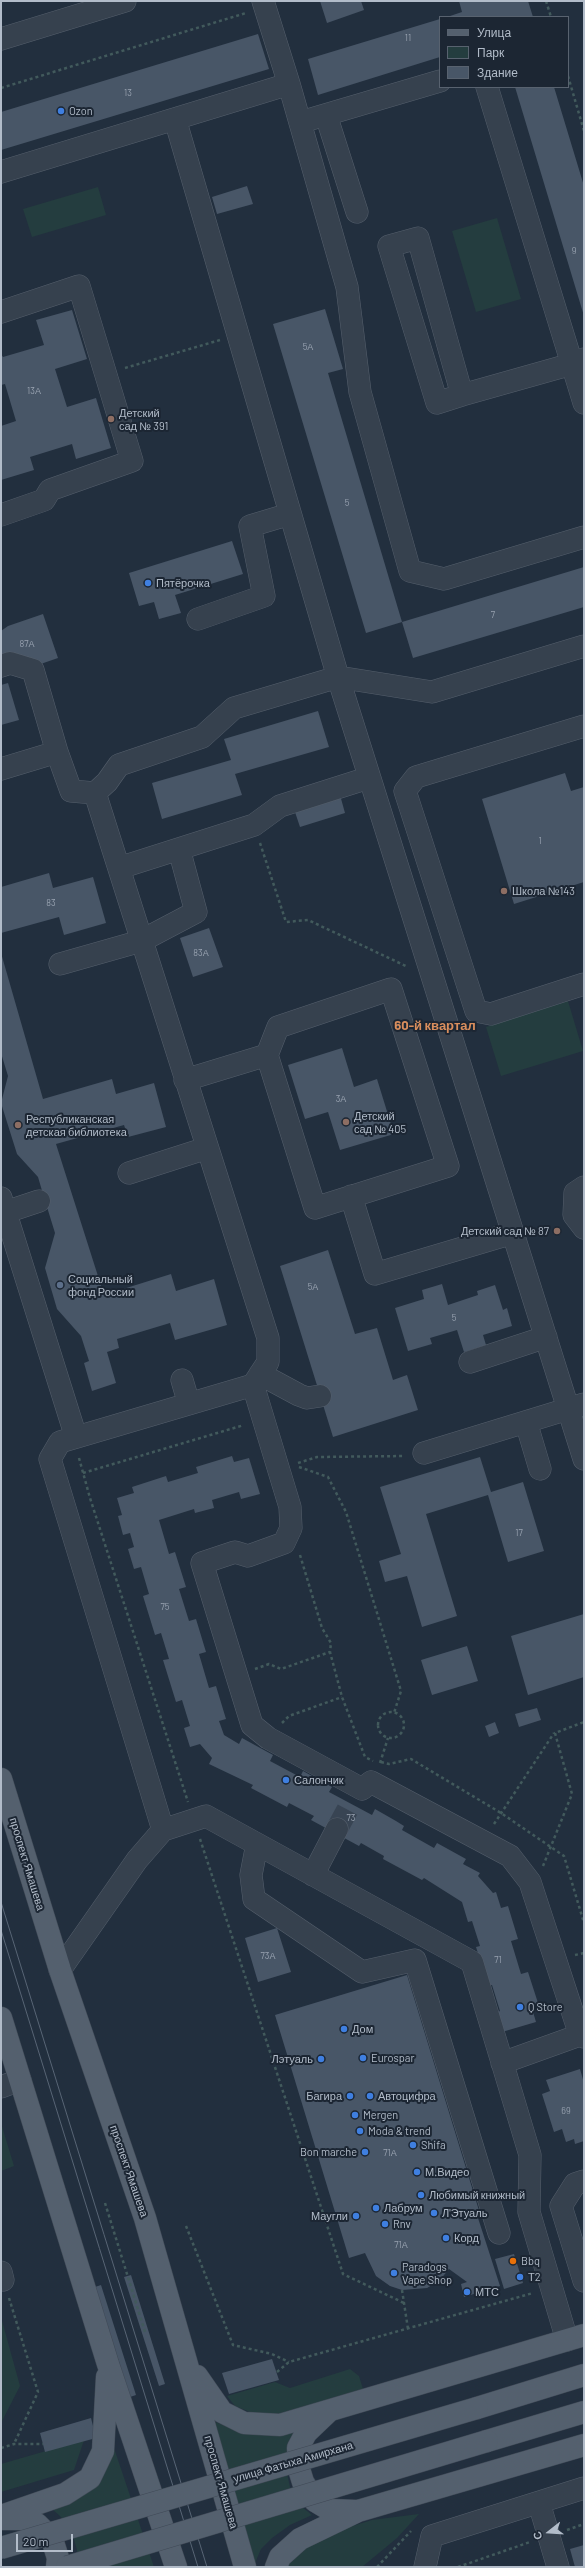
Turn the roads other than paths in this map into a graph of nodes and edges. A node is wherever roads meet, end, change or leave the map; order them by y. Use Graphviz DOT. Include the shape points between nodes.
graph roads {
  1 [pos="125,1"];
  2 [pos="264,4"];
  3 [pos="1,39"];
  4 [pos="439,81"];
  5 [pos="289,84"];
  6 [pos="487,88"];
  7 [pos="326,115"];
  8 [pos="175,119"];
  9 [pos="301,122"];
  10 [pos="1,172"];
  11 [pos="357,212"];
  12 [pos="1,312"];
  13 [pos="578,361"];
  14 [pos="462,395"];
  15 [pos="584,403"];
  16 [pos="290,514"];
  17 [pos="1,515"];
  18 [pos="584,537"];
  19 [pos="198,619"];
  20 [pos="584,646"];
  21 [pos="1,666"];
  22 [pos="338,677"];
  23 [pos="584,726"];
  24 [pos="57,752"];
  25 [pos="1,769"];
  26 [pos="368,778"];
  27 [pos="95,793"];
  28 [pos="179,849"];
  29 [pos="119,868"];
  30 [pos="141,942"];
  31 [pos="60,964"];
  32 [pos="584,984"];
  33 [pos="267,1055"];
  34 [pos="185,1080"];
  35 [pos="207,1148"];
  36 [pos="129,1173"];
  37 [pos="584,1187"];
  38 [pos="351,1196"];
  39 [pos="39,1201"];
  40 [pos="4,1205"];
  41 [pos="584,1228"];
  42 [pos="513,1233"];
  43 [pos="546,1337"];
  44 [pos="470,1362"];
  45 [pos="182,1380"];
  46 [pos="256,1380"];
  47 [pos="320,1396"];
  48 [pos="189,1404"];
  49 [pos="576,1406"];
  50 [pos="526,1422"];
  51 [pos="77,1445"];
  52 [pos="424,1453"];
  53 [pos="584,1459"];
  54 [pos="540,1469"];
  55 [pos="1,1779"];
  56 [pos="164,1830"];
  57 [pos="337,1830"];
  58 [pos="257,1844"];
  59 [pos="313,1874"];
  60 [pos="60,1970"];
  61 [pos="1,2018"];
  62 [pos="582,2036"];
  63 [pos="502,2063"];
  64 [pos="11,2084"];
  65 [pos="584,2181"];
  66 [pos="499,2233"];
  67 [pos="584,2281"];
  68 [pos="584,2286"];
  69 [pos="555,2296"];
  70 [pos="576,2338"];
  71 [pos="187,2360"];
  72 [pos="108,2364"];
  73 [pos="584,2375"];
  74 [pos="330,2410"];
  75 [pos="584,2412"];
  76 [pos="584,2445"];
  77 [pos="584,2488"];
  78 [pos="540,2503"];
  79 [pos="358,2511"];
  80 [pos="1,2518"];
  81 [pos="1,2548"];
  82 [pos="57,2567"];
  83 [pos="67,2567"];
  84 [pos="176,2567"];
  85 [pos="245,2567"];
  86 [pos="276,2567"];
  87 [pos="425,2567"];
  88 [pos="558,2567"];
  1 -- 3 [label="street"];
  2 -- 5 [label="street"];
  4 -- 7 [label="street"];
  5 -- 8 [label="street"];
  5 -- 9 [label="street"];
  6 -- 13 [label="street"];
  7 -- 9 [label="street"];
  7 -- 11 [label="street"];
  8 -- 10 [label="street"];
  8 -- 16 [label="street"];
  9 -- 18 [label="street" via="347,288 360,392 410,571 444,579"];
  12 -- 17 [label="street" via="79,286 132,462 50,490 44,500"];
  13 -- 14 [label="street"];
  13 -- 15 [label="street"];
  14 -- 14 [label="street" via="437,402 389,246 418,238"];
  16 -- 19 [label="street" via="250,526 264,596"];
  16 -- 22 [label="street"];
  20 -- 22 [label="street" via="432,692"];
  21 -- 24 [label="street" via="10,663 33,670"];
  22 -- 26 [label="street"];
  22 -- 27 [label="street" via="234,708 202,737 119,765"];
  23 -- 32 [label="street" via="416,777 405,791 476,1011 491,1014"];
  24 -- 25 [label="street"];
  24 -- 27 [label="street" via="71,791"];
  26 -- 28 [label="street" via="280,806 254,825"];
  26 -- 42 [label="street"];
  27 -- 29 [label="street"];
  28 -- 29 [label="street"];
  28 -- 30 [label="street" via="196,912"];
  29 -- 30 [label="street"];
  30 -- 31 [label="street"];
  30 -- 34 [label="street"];
  33 -- 34 [label="street"];
  33 -- 38 [label="street" via="315,1208"];
  33 -- 38 [label="street" via="278,1027 391,989 448,1166"];
  34 -- 35 [label="street"];
  35 -- 36 [label="street"];
  35 -- 46 [label="street" via="268,1338 268,1362"];
  37 -- 41 [label="street" via="575,1193 574,1215"];
  38 -- 42 [label="street" via="376,1274"];
  39 -- 40 [label="street"];
  40 -- 51 [label="street"];
  42 -- 43 [label="street"];
  43 -- 44 [label="street"];
  43 -- 49 [label="street"];
  45 -- 48 [label="street"];
  46 -- 47 [label="street" via="299,1396"];
  46 -- 48 [label="street"];
  46 -- 62 [label="street" via="263,1420 290,1507 291,1528 284,1543 248,1556 235,1552 202,1563 252,1725 356,1796 371,1782 510,1856 532,1888"];
  48 -- 51 [label="street"];
  49 -- 50 [label="street"];
  49 -- 53 [label="street"];
  50 -- 52 [label="street"];
  50 -- 54 [label="street"];
  51 -- 56 [label="street" via="60,1442 50,1459"];
  55 -- 60 [label="main road, проспект Ямашева"];
  56 -- 58 [label="street" via="206,1816"];
  56 -- 60 [label="street" via="137,1860"];
  57 -- 59 [label="street"];
  58 -- 59 [label="street"];
  58 -- 66 [label="street" via="251,1876 254,1899 362,1972 415,1960"];
  59 -- 63 [label="street" via="472,1962"];
  60 -- 71 [label="main road, проспект Ямашева" via="145,2218"];
  61 -- 64 [label="main road"];
  62 -- 63 [label="street"];
  63 -- 69 [label="street" via="530,2155 529,2212"];
  64 -- 72 [label="main road"];
  65 -- 67 [label="street" via="575,2184 561,2206"];
  68 -- 69 [label="street"];
  69 -- 70 [label="street"];
  70 -- 74 [label="main road"];
  71 -- 74 [label="main road" via="222,2412 244,2423 280,2425"];
  71 -- 85 [label="main road, проспект Ямашева"];
  72 -- 80 [label="main road" via="103,2451 90,2478 65,2494"];
  72 -- 84 [label="main road"];
  73 -- 81 [label="main road, улица Фатыха Амирхана, bridge"];
  74 -- 79 [label="main road" via="306,2433 298,2448 303,2482 315,2501 330,2510"];
  75 -- 83 [label="main road, bridge"];
  76 -- 79 [label="main road"];
  77 -- 78 [label="street"];
  78 -- 87 [label="street" via="432,2536"];
  78 -- 88 [label="street"];
  79 -- 86 [label="main road" via="300,2539 280,2557"];
  80 -- 82 [label="main road" via="21,2519 37,2524 52,2539 58,2558"];
}
